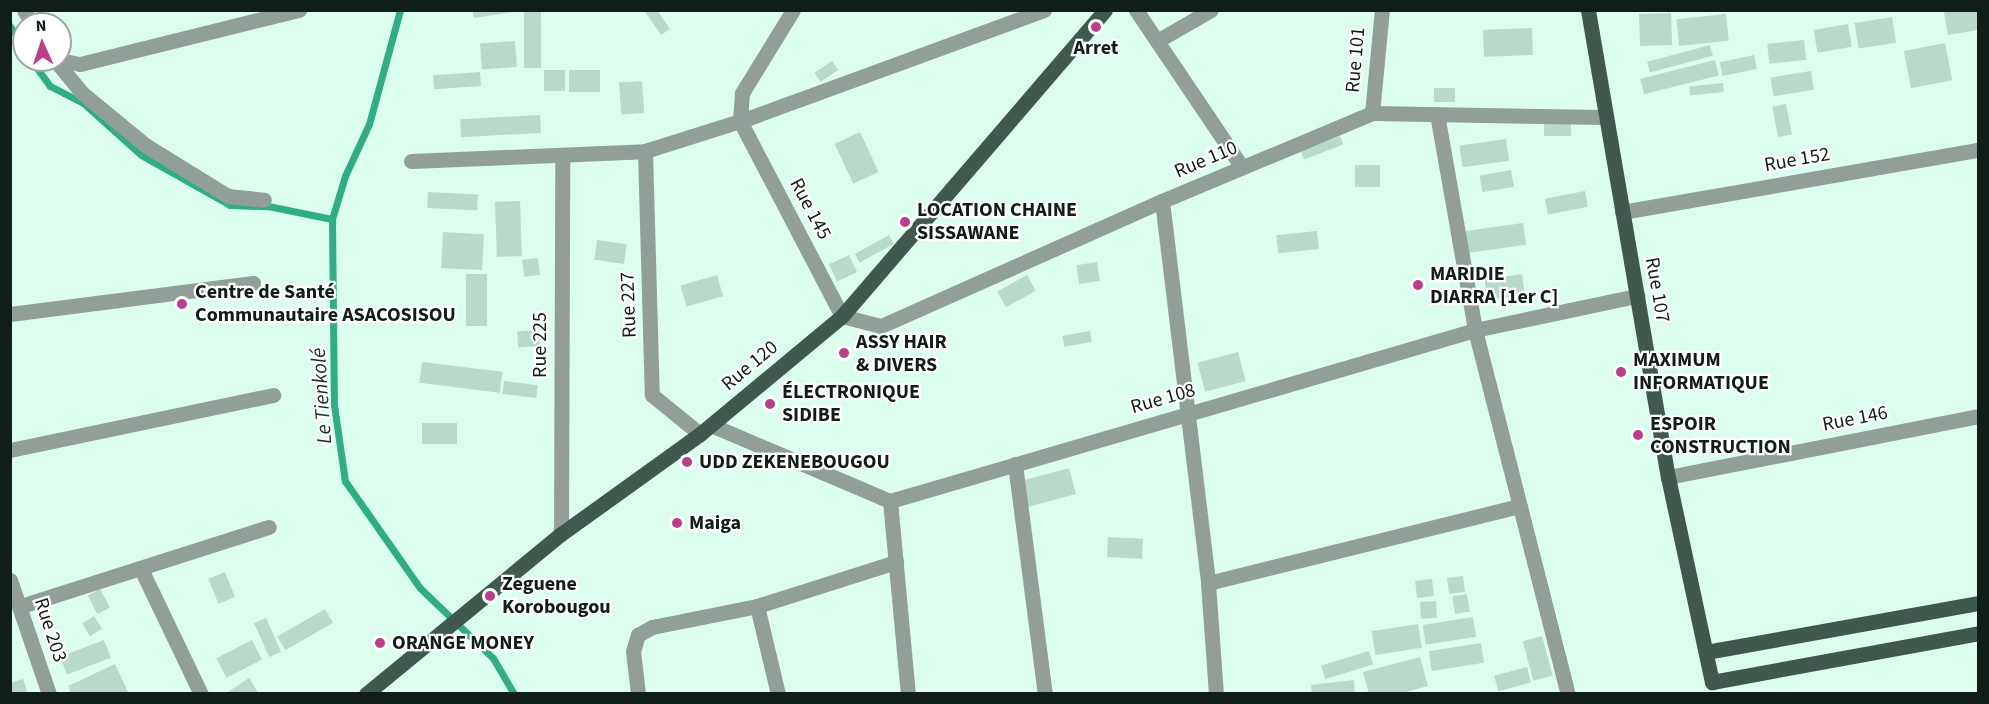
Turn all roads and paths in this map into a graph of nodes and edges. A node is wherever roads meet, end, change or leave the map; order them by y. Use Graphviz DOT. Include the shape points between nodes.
graph roads {
  1 [pos="299,10"];
  2 [pos="793,10"];
  3 [pos="1044,10"];
  4 [pos="1105,10"];
  5 [pos="1136,10"];
  6 [pos="1211,10"];
  7 [pos="1382,10"];
  8 [pos="1588,10"];
  9 [pos="1157,41"];
  10 [pos="72,63"];
  11 [pos="66,72"];
  12 [pos="1372,113"];
  13 [pos="1437,114"];
  14 [pos="1606,117"];
  15 [pos="740,121"];
  16 [pos="1978,150"];
  17 [pos="645,151"];
  18 [pos="562,156"];
  19 [pos="411,161"];
  20 [pos="1242,167"];
  21 [pos="264,200"];
  22 [pos="1162,201"];
  23 [pos="1622,212"];
  24 [pos="253,283"];
  25 [pos="1637,296"];
  26 [pos="10,314"];
  27 [pos="842,316"];
  28 [pos="1475,330"];
  29 [pos="273,395"];
  30 [pos="1186,414"];
  31 [pos="1978,416"];
  32 [pos="706,430"];
  33 [pos="10,450"];
  34 [pos="1016,464"];
  35 [pos="1668,477"];
  36 [pos="890,501"];
  37 [pos="1520,506"];
  38 [pos="269,527"];
  39 [pos="561,534"];
  40 [pos="896,562"];
  41 [pos="141,569"];
  42 [pos="10,580"];
  43 [pos="1208,583"];
  44 [pos="1978,603"];
  45 [pos="21,606"];
  46 [pos="757,606"];
  47 [pos="1978,633"];
  48 [pos="1706,652"];
  49 [pos="1713,688"];
  50 [pos="49,693"];
  51 [pos="201,693"];
  52 [pos="366,693"];
  53 [pos="638,693"];
  54 [pos="778,693"];
  55 [pos="908,693"];
  56 [pos="1045,693"];
  57 [pos="1216,693"];
  58 [pos="1568,693"];
  1 -- 10 [label="street" via="80,64"];
  2 -- 15 [label="street" via="742,93"];
  3 -- 15 [label="street"];
  4 -- 27 [label="main road, Rue 120"];
  5 -- 9 [label="street"];
  6 -- 9 [label="street"];
  7 -- 12 [label="street, Rue 101"];
  8 -- 14 [label="main road, Rue 107"];
  9 -- 20 [label="street"];
  11 -- 21 [label="street" via="81,93 145,145 228,196"];
  12 -- 13 [label="street, Rue 110"];
  12 -- 20 [label="street, Rue 110"];
  13 -- 14 [label="street, Rue 110"];
  13 -- 28 [label="street"];
  14 -- 23 [label="main road, Rue 107"];
  15 -- 17 [label="street"];
  15 -- 27 [label="street, Rue 145"];
  16 -- 23 [label="street, Rue 152"];
  17 -- 18 [label="street"];
  17 -- 32 [label="street, Rue 227" via="652,395"];
  18 -- 19 [label="street"];
  18 -- 39 [label="street, Rue 225"];
  20 -- 22 [label="street, Rue 110"];
  22 -- 27 [label="street, Rue 110" via="882,326"];
  22 -- 30 [label="street"];
  23 -- 25 [label="main road, Rue 107"];
  24 -- 26 [label="street"];
  25 -- 28 [label="street, Rue 108"];
  25 -- 35 [label="main road, Rue 107"];
  27 -- 32 [label="main road, Rue 120"];
  28 -- 30 [label="street, Rue 108"];
  28 -- 37 [label="street"];
  29 -- 33 [label="street"];
  30 -- 34 [label="street, Rue 108"];
  30 -- 43 [label="street"];
  31 -- 35 [label="street, Rue 146"];
  32 -- 36 [label="street"];
  32 -- 39 [label="main road, Rue 120"];
  34 -- 36 [label="street, Rue 108"];
  34 -- 56 [label="street"];
  35 -- 48 [label="main road, Rue 107"];
  36 -- 40 [label="street"];
  37 -- 43 [label="street"];
  37 -- 58 [label="street"];
  38 -- 41 [label="street"];
  39 -- 52 [label="main road, Rue 120"];
  40 -- 46 [label="street"];
  40 -- 55 [label="street"];
  41 -- 45 [label="street"];
  41 -- 51 [label="street"];
  42 -- 45 [label="street, Rue 203"];
  43 -- 57 [label="street"];
  44 -- 48 [label="main road"];
  45 -- 50 [label="street, Rue 203"];
  46 -- 53 [label="street" via="652,627 638,635 633,651"];
  46 -- 54 [label="street"];
  47 -- 49 [label="main road"];
  48 -- 49 [label="main road, Rue 107"];
}
